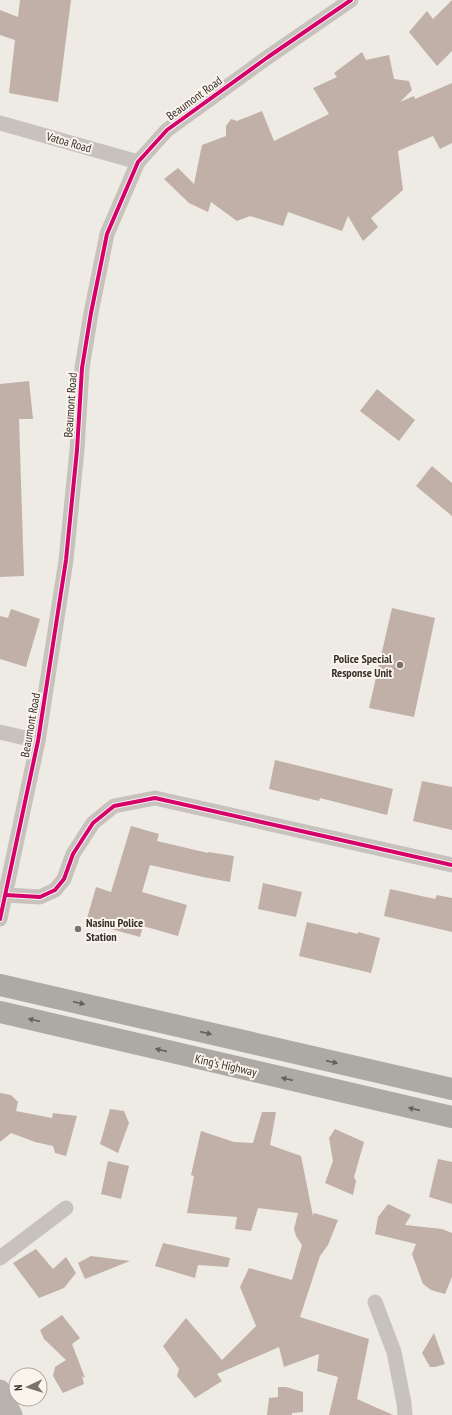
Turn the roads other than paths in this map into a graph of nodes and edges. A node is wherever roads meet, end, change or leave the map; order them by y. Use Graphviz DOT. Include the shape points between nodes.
graph roads {
  1 [pos="351,0"];
  2 [pos="0,123"];
  3 [pos="138,162"];
  4 [pos="0,732"];
  5 [pos="38,741"];
  6 [pos="452,865"];
  7 [pos="6,895"];
  8 [pos="0,919"];
  9 [pos="0,985"];
  10 [pos="0,1012"];
  11 [pos="452,1089"];
  12 [pos="452,1117"];
  13 [pos="66,1208"];
  14 [pos="0,1258"];
  15 [pos="375,1302"];
  16 [pos="0,1390"];
  17 [pos="12,1415"];
  18 [pos="405,1415"];
  1 -- 3 [label="street, Beaumont Road" via="166,130"];
  2 -- 3 [label="street, Vatoa Road"];
  3 -- 5 [label="street, Beaumont Road" via="108,234 91,313 82,368 66,560"];
  4 -- 5 [label="street"];
  5 -- 7 [label="street, Beaumont Road"];
  6 -- 7 [label="street" via="155,798 114,806 93,823 73,854 64,879 55,890 40,897"];
  7 -- 8 [label="street, Beaumont Road"];
  9 -- 11 [label="highway, one-way"];
  12 -- 10 [label="highway, King's Highway, one-way"];
  13 -- 14 [label="street"];
  15 -- 18 [label="street" via="394,1352"];
  16 -- 17 [label="street"];
}
